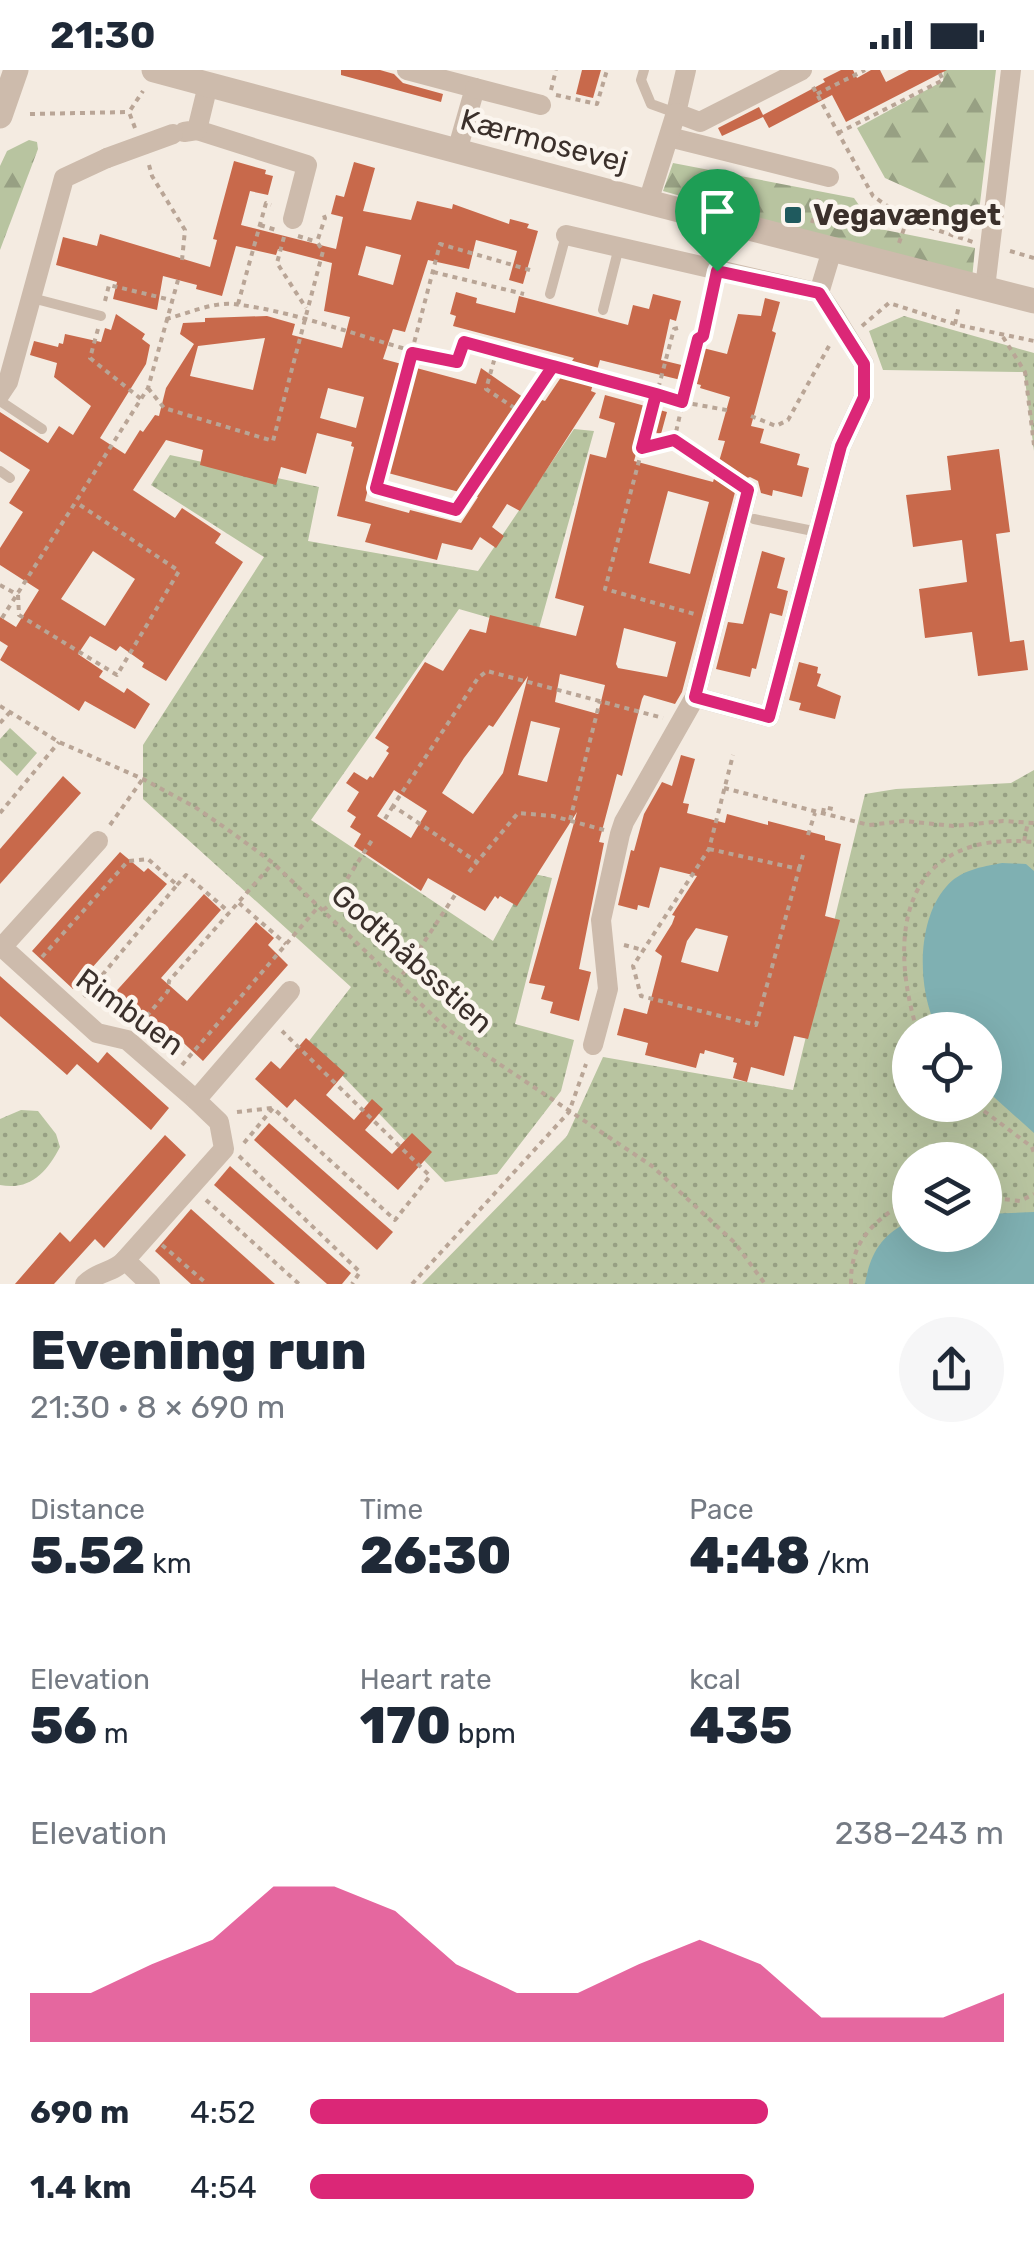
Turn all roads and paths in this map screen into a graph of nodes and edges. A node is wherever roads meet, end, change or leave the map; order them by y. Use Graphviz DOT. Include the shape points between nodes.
graph roads {
  1 [pos="16,70"];
  2 [pos="407,70"];
  3 [pos="556,70"];
  4 [pos="606,70"];
  5 [pos="644,70"];
  6 [pos="686,70"];
  7 [pos="865,70"];
  8 [pos="938,70"];
  9 [pos="1011,70"];
  10 [pos="806,76"];
  11 [pos="149,80"];
  12 [pos="208,84"];
  13 [pos="474,88"];
  14 [pos="817,94"];
  15 [pos="540,104"];
  16 [pos="129,112"];
  17 [pos="676,113"];
  18 [pos="30,114"];
  19 [pos="0,116"];
  20 [pos="198,130"];
  21 [pos="838,133"];
  22 [pos="669,137"];
  23 [pos="141,142"];
  24 [pos="456,151"];
  25 [pos="146,157"];
  26 [pos="825,184"];
  27 [pos="648,202"];
  28 [pos="271,205"];
  29 [pos="322,211"];
  30 [pos="293,219"];
  31 [pos="906,220"];
  32 [pos="812,223"];
  33 [pos="566,235"];
  34 [pos="899,243"];
  35 [pos="980,244"];
  36 [pos="619,248"];
  37 [pos="1002,249"];
  38 [pos="832,250"];
  39 [pos="1034,258"];
  40 [pos="182,260"];
  41 [pos="530,270"];
  42 [pos="717,271"];
  43 [pos="433,272"];
  44 [pos="178,280"];
  45 [pos="973,292"];
  46 [pos="819,293"];
  47 [pos="891,293"];
  48 [pos="524,294"];
  49 [pos="550,294"];
  50 [pos="31,297"];
  51 [pos="171,300"];
  52 [pos="1034,301"];
  53 [pos="889,304"];
  54 [pos="238,305"];
  55 [pos="308,310"];
  56 [pos="602,310"];
  57 [pos="101,316"];
  58 [pos="166,319"];
  59 [pos="304,320"];
  60 [pos="955,324"];
  61 [pos="678,328"];
  62 [pos="1001,334"];
  63 [pos="703,336"];
  64 [pos="497,350"];
  65 [pos="412,353"];
  66 [pos="553,366"];
  67 [pos="148,388"];
  68 [pos="656,394"];
  69 [pos="0,397"];
  70 [pos="141,399"];
  71 [pos="682,402"];
  72 [pos="732,411"];
  73 [pos="522,413"];
  74 [pos="42,430"];
  75 [pos="674,440"];
  76 [pos="1034,445"];
  77 [pos="642,448"];
  78 [pos="748,490"];
  79 [pos="78,503"];
  80 [pos="754,519"];
  81 [pos="818,532"];
  82 [pos="0,585"];
  83 [pos="18,596"];
  84 [pos="2,618"];
  85 [pos="712,619"];
  86 [pos="695,697"];
  87 [pos="600,701"];
  88 [pos="0,706"];
  89 [pos="10,712"];
  90 [pos="0,723"];
  91 [pos="682,724"];
  92 [pos="60,742"];
  93 [pos="733,755"];
  94 [pos="143,779"];
  95 [pos="724,788"];
  96 [pos="394,806"];
  97 [pos="833,809"];
  98 [pos="0,813"];
  99 [pos="815,813"];
  100 [pos="822,814"];
  101 [pos="386,819"];
  102 [pos="570,820"];
  103 [pos="1031,823"];
  104 [pos="620,834"];
  105 [pos="808,836"];
  106 [pos="374,837"];
  107 [pos="98,841"];
  108 [pos="1024,841"];
  109 [pos="1034,842"];
  110 [pos="710,848"];
  111 [pos="803,855"];
  112 [pos="478,862"];
  113 [pos="273,864"];
  114 [pos="799,869"];
  115 [pos="469,872"];
  116 [pos="177,885"];
  117 [pos="455,895"];
  118 [pos="238,902"];
  119 [pos="321,908"];
  120 [pos="230,912"];
  121 [pos="286,944"];
  122 [pos="1,947"];
  123 [pos="28,972"];
  124 [pos="397,983"];
  125 [pos="290,991"];
  126 [pos="72,1011"];
  127 [pos="912,1012"];
  128 [pos="268,1017"];
  129 [pos="127,1040"];
  130 [pos="593,1045"];
  131 [pos="170,1078"];
  132 [pos="196,1100"];
  133 [pos="274,1108"];
  134 [pos="569,1112"];
  135 [pos="227,1113"];
  136 [pos="997,1122"];
  137 [pos="1034,1152"];
  138 [pos="200,1194"];
  139 [pos="1034,1194"];
  140 [pos="1002,1199"];
  141 [pos="892,1212"];
  142 [pos="159,1242"];
  143 [pos="125,1260"];
  144 [pos="85,1284"];
  145 [pos="150,1284"];
  146 [pos="207,1284"];
  147 [pos="299,1284"];
  148 [pos="352,1284"];
  149 [pos="412,1284"];
  150 [pos="765,1284"];
  151 [pos="851,1284"];
  1 -- 19 [label="street"];
  2 -- 13 [label="street"];
  3 -- 4 [label="path" via="550,94 597,104"];
  5 -- 17 [label="lane" via="651,104"];
  6 -- 17 [label="street"];
  7 -- 14 [label="path"];
  8 -- 21 [label="path" via="943,80"];
  9 -- 45 [label="street"];
  10 -- 14 [label="path"];
  10 -- 17 [label="street" via="700,122"];
  11 -- 12 [label="street, Kærmosevej"];
  11 -- 16 [label="path"];
  12 -- 20 [label="street"];
  12 -- 24 [label="street, Kærmosevej"];
  13 -- 15 [label="street"];
  13 -- 24 [label="street"];
  14 -- 21 [label="path"];
  16 -- 18 [label="path"];
  16 -- 23 [label="path"];
  17 -- 22 [label="street"];
  20 -- 30 [label="street" via="307,165"];
  20 -- 50 [label="street, bridge" via="172,134 64,178"];
  21 -- 31 [label="path" via="873,196"];
  22 -- 26 [label="street"];
  22 -- 27 [label="street"];
  24 -- 27 [label="street, Kærmosevej"];
  25 -- 40 [label="path" via="185,230"];
  26 -- 32 [label="path"];
  27 -- 38 [label="street, Kærmosevej"];
  28 -- 54 [label="path" via="266,203"];
  29 -- 55 [label="path" via="317,242 323,252"];
  30 -- 55 [label="path" via="277,263"];
  31 -- 34 [label="path"];
  31 -- 35 [label="path"];
  33 -- 36 [label="street"];
  33 -- 49 [label="lane"];
  36 -- 42 [label="street"];
  36 -- 56 [label="lane"];
  37 -- 39 [label="path"];
  38 -- 45 [label="street, Kærmosevej"];
  38 -- 46 [label="street"];
  41 -- 43 [label="path" via="440,244"];
  42 -- 46 [label="street"];
  42 -- 63 [label="lane"];
  43 -- 48 [label="path"];
  43 -- 65 [label="path"];
  44 -- 51 [label="path"];
  45 -- 52 [label="street, Kærmosevej"];
  45 -- 60 [label="path"];
  46 -- 81 [label="street, bridge" via="864,364 864,397 841,446"];
  47 -- 53 [label="path"];
  50 -- 57 [label="lane"];
  50 -- 69 [label="street"];
  51 -- 57 [label="path" via="109,285"];
  51 -- 58 [label="path"];
  54 -- 58 [label="path"];
  54 -- 59 [label="path"];
  55 -- 59 [label="path"];
  57 -- 70 [label="path" via="90,358"];
  58 -- 67 [label="path"];
  59 -- 65 [label="path"];
  59 -- 67 [label="path" via="273,440 164,408"];
  61 -- 68 [label="path"];
  62 -- 76 [label="path" via="1025,372"];
  63 -- 71 [label="path"];
  64 -- 65 [label="path" via="464,342 457,362"];
  64 -- 66 [label="path"];
  64 -- 73 [label="path" via="486,389"];
  65 -- 73 [label="path" via="376,488 456,510"];
  66 -- 68 [label="path"];
  66 -- 73 [label="path"];
  67 -- 70 [label="path"];
  68 -- 71 [label="path"];
  68 -- 77 [label="path"];
  69 -- 74 [label="lane"];
  70 -- 79 [label="path"];
  71 -- 72 [label="path"];
  71 -- 75 [label="path"];
  75 -- 77 [label="path"];
  75 -- 78 [label="path"];
  77 -- 85 [label="path" via="606,590"];
  78 -- 85 [label="street"];
  79 -- 83 [label="path"];
  79 -- 83 [label="path" via="179,571 117,676 19,615"];
  80 -- 81 [label="lane"];
  81 -- 86 [label="street" via="769,717"];
  82 -- 83 [label="path"];
  83 -- 84 [label="path"];
  85 -- 86 [label="street"];
  86 -- 91 [label="street"];
  87 -- 91 [label="path"];
  87 -- 96 [label="path" via="487,671"];
  87 -- 102 [label="path"];
  88 -- 89 [label="path, Godthåbsstien"];
  89 -- 90 [label="path"];
  89 -- 92 [label="path, Godthåbsstien"];
  91 -- 104 [label="street"];
  92 -- 94 [label="path, Godthåbsstien"];
  92 -- 98 [label="path"];
  93 -- 95 [label="path"];
  94 -- 107 [label="path"];
  94 -- 113 [label="path, Godthåbsstien"];
  95 -- 99 [label="path"];
  95 -- 110 [label="path"];
  96 -- 101 [label="path"];
  96 -- 112 [label="path"];
  97 -- 100 [label="path" via="824,807"];
  99 -- 100 [label="path"];
  99 -- 105 [label="path"];
  100 -- 103 [label="path" via="869,825"];
  102 -- 104 [label="path"];
  102 -- 112 [label="path" via="518,813"];
  103 -- 108 [label="path"];
  104 -- 130 [label="street" via="601,920 608,989"];
  106 -- 119 [label="path" via="331,904"];
  107 -- 122 [label="street, Rimbuen"];
  108 -- 109 [label="path"];
  108 -- 127 [label="path" via="952,852 924,876 910,905 904,943"];
  110 -- 114 [label="path"];
  110 -- 114 [label="path" via="632,966 641,996 756,1026"];
  111 -- 114 [label="path"];
  112 -- 115 [label="path"];
  113 -- 118 [label="path"];
  113 -- 119 [label="path, Godthåbsstien"];
  116 -- 120 [label="path" via="186,875"];
  116 -- 123 [label="path" via="148,859 128,861"];
  116 -- 126 [label="path"];
  117 -- 124 [label="path"];
  118 -- 120 [label="path"];
  118 -- 121 [label="path"];
  119 -- 121 [label="path"];
  119 -- 124 [label="path, Godthåbsstien"];
  120 -- 129 [label="path"];
  121 -- 131 [label="path"];
  122 -- 123 [label="street, Rimbuen"];
  123 -- 126 [label="street, Rimbuen"];
  124 -- 134 [label="path, Godthåbsstien" via="447,1029"];
  125 -- 128 [label="street"];
  126 -- 129 [label="street, Rimbuen" via="97,1033"];
  128 -- 132 [label="street"];
  128 -- 133 [label="path" via="430,1176 395,1220"];
  129 -- 131 [label="street, Rimbuen"];
  130 -- 134 [label="path"];
  131 -- 132 [label="street, Rimbuen"];
  132 -- 143 [label="street, Rimbuen" via="219,1122 224,1148"];
  133 -- 135 [label="path"];
  133 -- 148 [label="path" via="235,1153 360,1272"];
  134 -- 149 [label="path"];
  134 -- 150 [label="path, Godthåbsstien" via="652,1166 734,1242"];
  136 -- 137 [label="path"];
  138 -- 147 [label="path"];
  139 -- 140 [label="path"];
  141 -- 151 [label="path" via="864,1233 850,1262"];
  142 -- 146 [label="path"];
  143 -- 144 [label="street"];
  143 -- 145 [label="street"];
}
